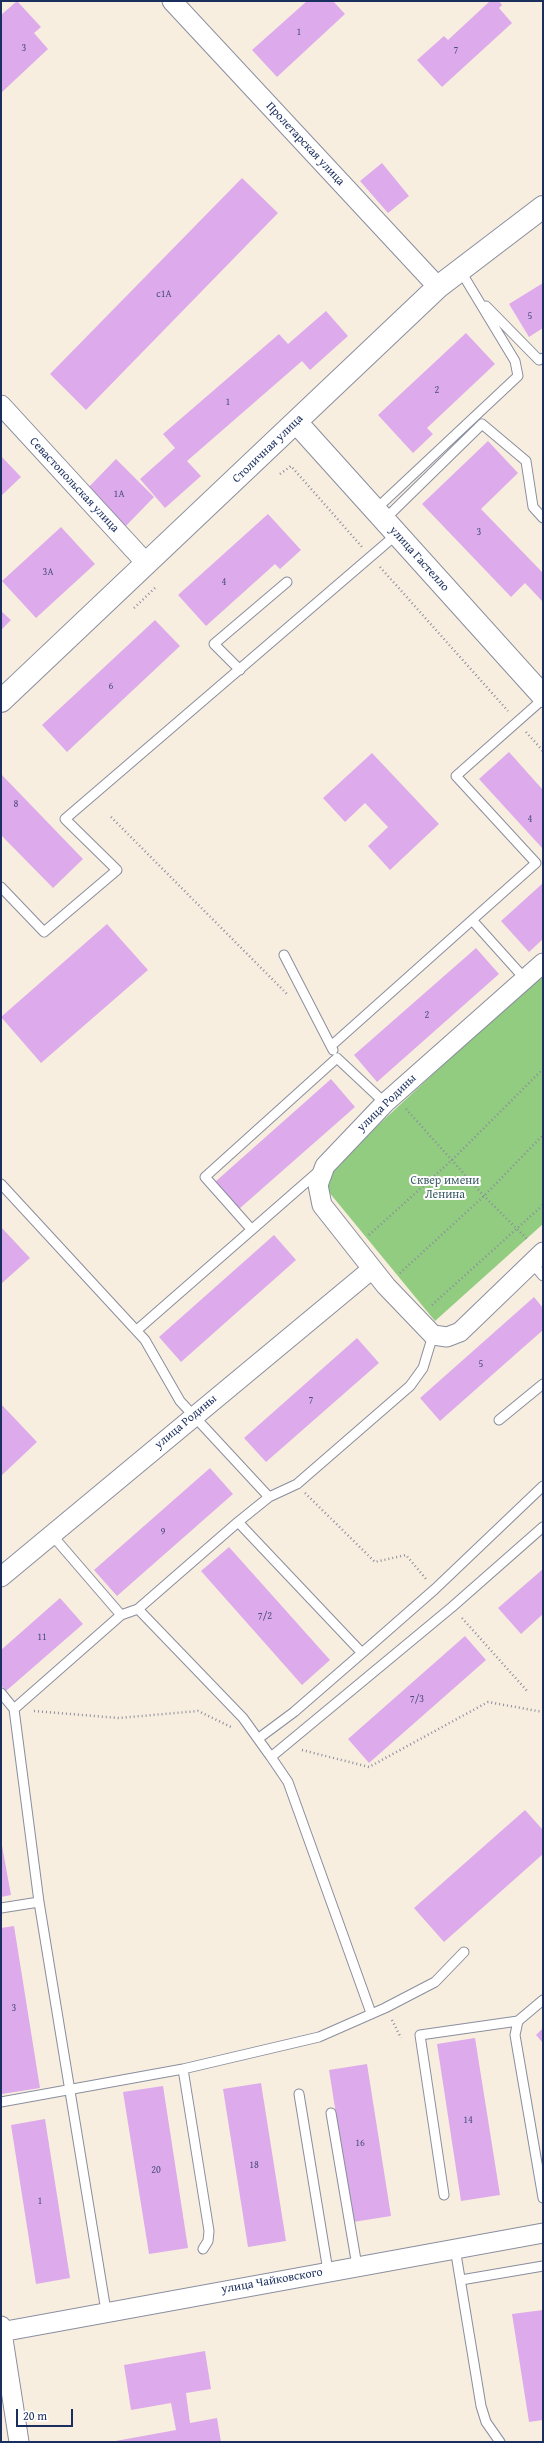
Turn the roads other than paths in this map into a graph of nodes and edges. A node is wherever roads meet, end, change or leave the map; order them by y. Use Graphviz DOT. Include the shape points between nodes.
graph roads {
  1 [pos="172,1"];
  2 [pos="543,207"];
  3 [pos="460,270"];
  4 [pos="438,287"];
  5 [pos="474,294"];
  6 [pos="543,358"];
  7 [pos="1,405"];
  8 [pos="296,422"];
  9 [pos="543,518"];
  10 [pos="385,521"];
  11 [pos="147,564"];
  12 [pos="287,582"];
  13 [pos="240,670"];
  14 [pos="543,696"];
  15 [pos="543,699"];
  16 [pos="1,702"];
  17 [pos="1,887"];
  18 [pos="472,920"];
  19 [pos="284,955"];
  20 [pos="543,963"];
  21 [pos="525,979"];
  22 [pos="331,1046"];
  23 [pos="337,1058"];
  24 [pos="390,1099"];
  25 [pos="325,1166"];
  26 [pos="1,1184"];
  27 [pos="252,1230"];
  28 [pos="540,1261"];
  29 [pos="372,1269"];
  30 [pos="137,1330"];
  31 [pos="433,1335"];
  32 [pos="543,1384"];
  33 [pos="194,1415"];
  34 [pos="499,1420"];
  35 [pos="543,1486"];
  36 [pos="269,1497"];
  37 [pos="238,1522"];
  38 [pos="543,1527"];
  39 [pos="52,1535"];
  40 [pos="1,1577"];
  41 [pos="138,1609"];
  42 [pos="120,1615"];
  43 [pos="362,1653"];
  44 [pos="1,1693"];
  45 [pos="14,1709"];
  46 [pos="258,1738"];
  47 [pos="271,1757"];
  48 [pos="39,1902"];
  49 [pos="1,1908"];
  50 [pos="464,1952"];
  51 [pos="543,2000"];
  52 [pos="371,2013"];
  53 [pos="518,2021"];
  54 [pos="183,2069"];
  55 [pos="69,2090"];
  56 [pos="299,2094"];
  57 [pos="1,2102"];
  58 [pos="331,2113"];
  59 [pos="444,2195"];
  60 [pos="543,2198"];
  61 [pos="543,2233"];
  62 [pos="455,2248"];
  63 [pos="202,2249"];
  64 [pos="357,2266"];
  65 [pos="543,2266"];
  66 [pos="328,2271"];
  67 [pos="461,2280"];
  68 [pos="106,2311"];
  69 [pos="1,2329"];
  70 [pos="19,2442"];
  71 [pos="500,2442"];
  1 -- 4 [label="street, Пролетарская улица"];
  2 -- 3 [label="street, Столичная улица"];
  3 -- 4 [label="street, Столичная улица"];
  3 -- 5 [label="lane"];
  4 -- 8 [label="street, Столичная улица"];
  5 -- 6 [label="lane" via="539,360"];
  5 -- 10 [label="lane" via="515,361 518,376"];
  7 -- 11 [label="street, Севастопольская улица"];
  8 -- 10 [label="street, улица Гастелло"];
  8 -- 11 [label="street, Столичная улица"];
  9 -- 10 [label="lane" via="532,507 526,462 482,424"];
  10 -- 13 [label="lane" via="371,556"];
  10 -- 14 [label="street, улица Гастелло"];
  11 -- 16 [label="street, Столичная улица"];
  12 -- 13 [label="lane" via="214,644"];
  13 -- 17 [label="lane" via="65,819 117,870 44,932"];
  15 -- 18 [label="lane" via="456,776 536,863"];
  18 -- 21 [label="lane"];
  18 -- 22 [label="lane"];
  19 -- 22 [label="lane"];
  20 -- 21 [label="street, улица Родины"];
  21 -- 24 [label="street, улица Родины"];
  22 -- 23 [label="lane"];
  23 -- 24 [label="lane"];
  23 -- 27 [label="lane" via="204,1177"];
  24 -- 25 [label="street, улица Родины"];
  25 -- 27 [label="lane"];
  25 -- 29 [label="street, улица Родины" via="318,1185 322,1205"];
  26 -- 30 [label="lane"];
  27 -- 30 [label="lane"];
  28 -- 31 [label="street" via="460,1332 447,1337"];
  29 -- 31 [label="street, улица Родины"];
  29 -- 33 [label="street, улица Родины"];
  30 -- 33 [label="lane" via="158,1360 180,1401"];
  31 -- 36 [label="lane" via="422,1368 410,1386 297,1484"];
  32 -- 34 [label="lane"];
  33 -- 36 [label="lane"];
  33 -- 39 [label="street, улица Родины"];
  35 -- 43 [label="lane" via="435,1590"];
  36 -- 37 [label="lane"];
  37 -- 41 [label="lane"];
  37 -- 43 [label="lane"];
  38 -- 47 [label="lane" via="452,1607"];
  39 -- 40 [label="street, улица Родины"];
  39 -- 42 [label="lane"];
  41 -- 42 [label="lane"];
  41 -- 46 [label="lane" via="243,1718"];
  42 -- 45 [label="lane"];
  43 -- 46 [label="lane" via="294,1712"];
  44 -- 45 [label="lane"];
  45 -- 48 [label="lane"];
  46 -- 47 [label="lane"];
  47 -- 52 [label="lane" via="288,1782"];
  48 -- 49 [label="lane"];
  48 -- 55 [label="lane"];
  50 -- 52 [label="lane" via="435,1982 386,2008"];
  51 -- 53 [label="lane"];
  52 -- 54 [label="lane" via="319,2037"];
  53 -- 59 [label="lane" via="420,2035"];
  53 -- 60 [label="lane" via="515,2035"];
  54 -- 55 [label="lane"];
  54 -- 63 [label="lane" via="209,2231 208,2241"];
  55 -- 57 [label="lane"];
  55 -- 68 [label="lane"];
  56 -- 66 [label="lane"];
  58 -- 64 [label="lane"];
  61 -- 62 [label="street, улица Чайковского"];
  62 -- 64 [label="street, улица Чайковского"];
  62 -- 67 [label="lane"];
  64 -- 66 [label="street, улица Чайковского"];
  65 -- 67 [label="lane"];
  66 -- 68 [label="street, улица Чайковского"];
  67 -- 71 [label="lane" via="482,2406 486,2422"];
  68 -- 69 [label="street, улица Чайковского"];
  69 -- 70 [label="street"];
}
